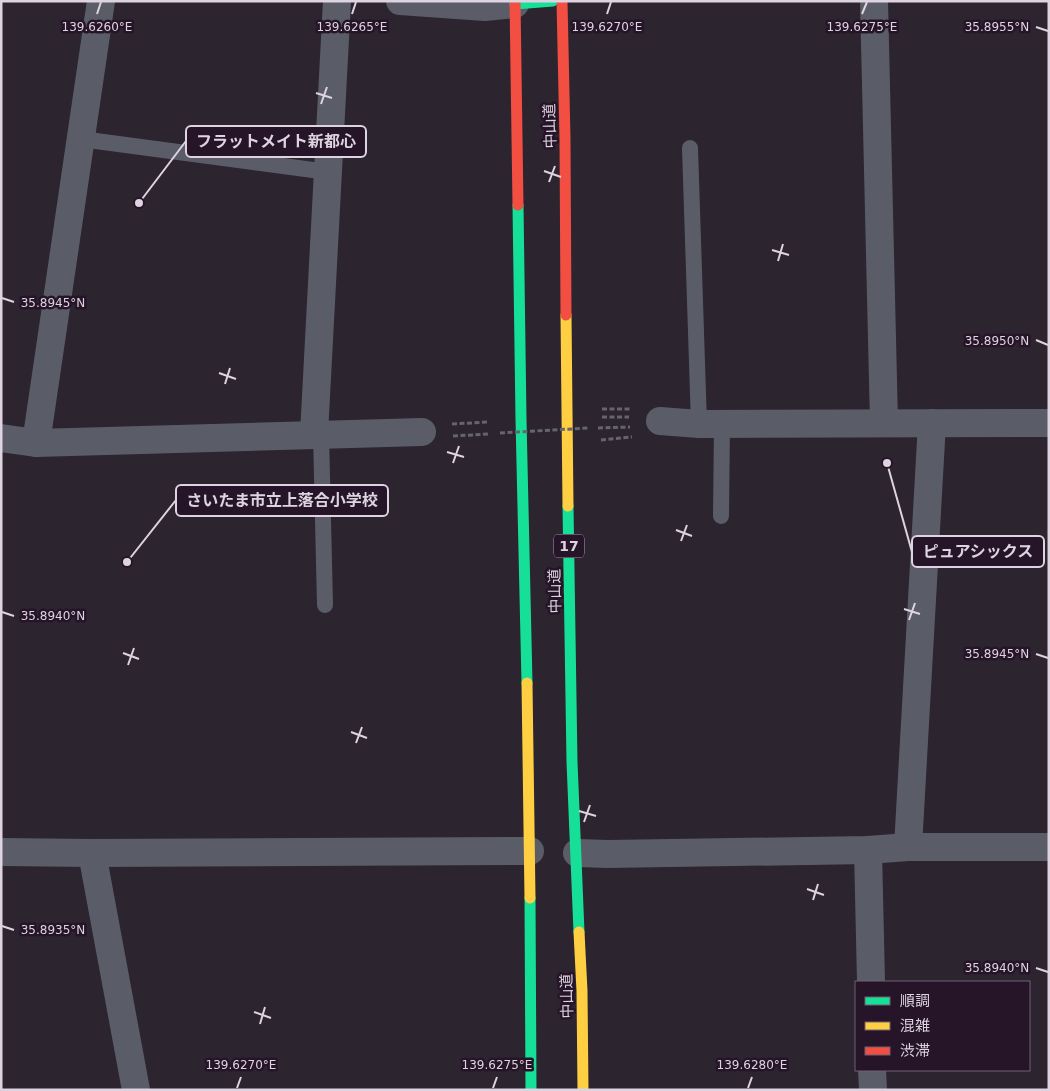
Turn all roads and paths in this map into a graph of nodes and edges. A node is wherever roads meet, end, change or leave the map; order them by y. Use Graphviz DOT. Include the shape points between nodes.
graph roads {
  1 [pos="101,1"];
  2 [pos="336,1"];
  3 [pos="400,1"];
  4 [pos="553,1"];
  5 [pos="562,1"];
  6 [pos="874,1"];
  7 [pos="515,3"];
  8 [pos="81,139"];
  9 [pos="690,148"];
  10 [pos="328,172"];
  11 [pos="614,417"];
  12 [pos="602,418"];
  13 [pos="660,421"];
  14 [pos="884,423"];
  15 [pos="932,423"];
  16 [pos="1049,423"];
  17 [pos="711,424"];
  18 [pos="633,427"];
  19 [pos="422,432"];
  20 [pos="500,433"];
  21 [pos="317,434"];
  22 [pos="490,434"];
  23 [pos="452,436"];
  24 [pos="1,438"];
  25 [pos="36,444"];
  26 [pos="721,516"];
  27 [pos="325,605"];
  28 [pos="908,847"];
  29 [pos="1049,847"];
  30 [pos="868,850"];
  31 [pos="530,851"];
  32 [pos="1,852"];
  33 [pos="92,853"];
  34 [pos="577,853"];
  35 [pos="871,981"];
  36 [pos="872,1071"];
  37 [pos="136,1090"];
  38 [pos="531,1090"];
  39 [pos="583,1090"];
  40 [pos="873,1090"];
  1 -- 8 [label="street"];
  2 -- 10 [label="street"];
  3 -- 7 [label="street" via="485,6"];
  4 -- 7 [label="main road"];
  5 -- 34 [label="main road, 中山道 / 17" via="572,742"];
  6 -- 14 [label="street"];
  7 -- 31 [label="main road, 中山道"];
  8 -- 10 [label="lane"];
  8 -- 25 [label="street"];
  9 -- 17 [label="lane"];
  10 -- 21 [label="street"];
  11 -- 12 [label="path"];
  13 -- 17 [label="street"];
  14 -- 15 [label="street"];
  14 -- 17 [label="street"];
  15 -- 16 [label="street"];
  15 -- 28 [label="street"];
  17 -- 26 [label="lane"];
  18 -- 20 [label="path, bridge"];
  19 -- 21 [label="street"];
  21 -- 25 [label="street"];
  21 -- 27 [label="lane"];
  22 -- 23 [label="path"];
  24 -- 25 [label="street"];
  28 -- 29 [label="street"];
  28 -- 30 [label="street"];
  30 -- 34 [label="street"];
  30 -- 35 [label="street"];
  31 -- 33 [label="street"];
  31 -- 38 [label="main road, 中山道"];
  32 -- 33 [label="street"];
  33 -- 37 [label="street"];
  34 -- 39 [label="main road, 中山道 / 17"];
  36 -- 40 [label="street"];
}
